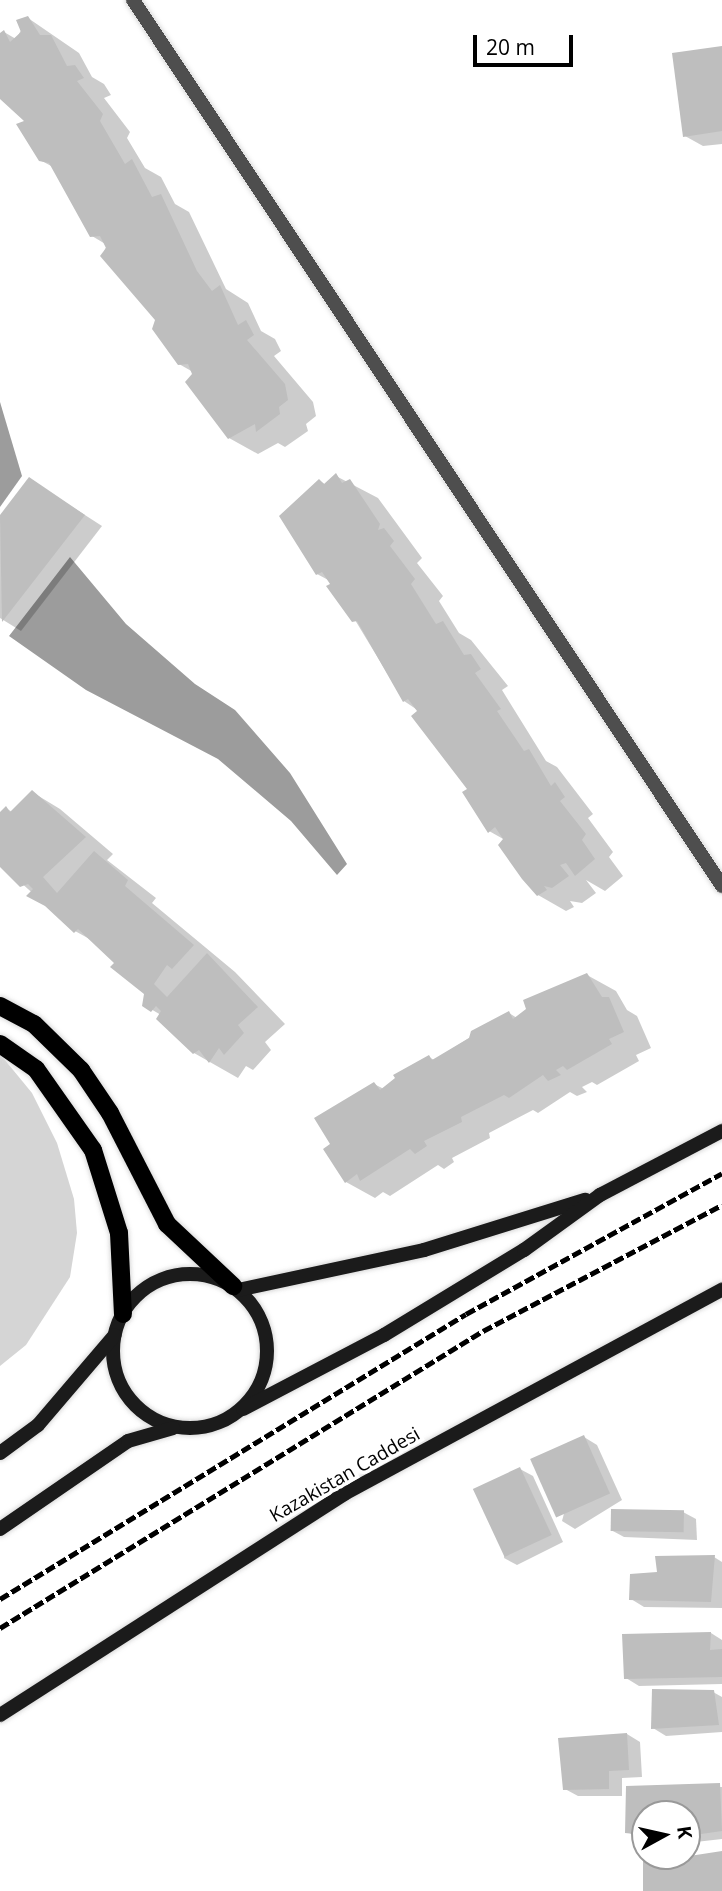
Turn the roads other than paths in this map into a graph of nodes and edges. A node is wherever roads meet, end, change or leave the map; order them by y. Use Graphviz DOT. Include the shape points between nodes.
graph roads {
  1 [pos="133,0"];
  2 [pos="722,886"];
  3 [pos="0,1006"];
  4 [pos="0,1044"];
  5 [pos="722,1131"];
  6 [pos="600,1195"];
  7 [pos="236,1288"];
  8 [pos="722,1290"];
  9 [pos="123,1314"];
  10 [pos="115,1334"];
  11 [pos="243,1409"];
  12 [pos="175,1427"];
  13 [pos="0,1453"];
  14 [pos="0,1528"];
  15 [pos="0,1715"];
  1 -- 2 [label="street"];
  3 -- 7 [label="main road" via="34,1024 80,1070 110,1113 167,1224"];
  4 -- 9 [label="main road" via="22,1056 53,1088 93,1150 118,1233"];
  5 -- 6 [label="main road"];
  6 -- 7 [label="main road" via="424,1250"];
  6 -- 11 [label="main road" via="466,1287"];
  7 -- 9 [label="main road" via="200,1275 166,1277 146,1287"];
  7 -- 11 [label="main road" via="259,1315 268,1355 256,1393"];
  8 -- 15 [label="main road, Kazakistan Caddesi" via="344,1494"];
  9 -- 10 [label="main road"];
  10 -- 12 [label="main road" via="115,1368 122,1388 136,1406"];
  10 -- 13 [label="main road" via="38,1425"];
  11 -- 12 [label="main road" via="197,1429"];
  12 -- 14 [label="main road" via="128,1441"];
}
